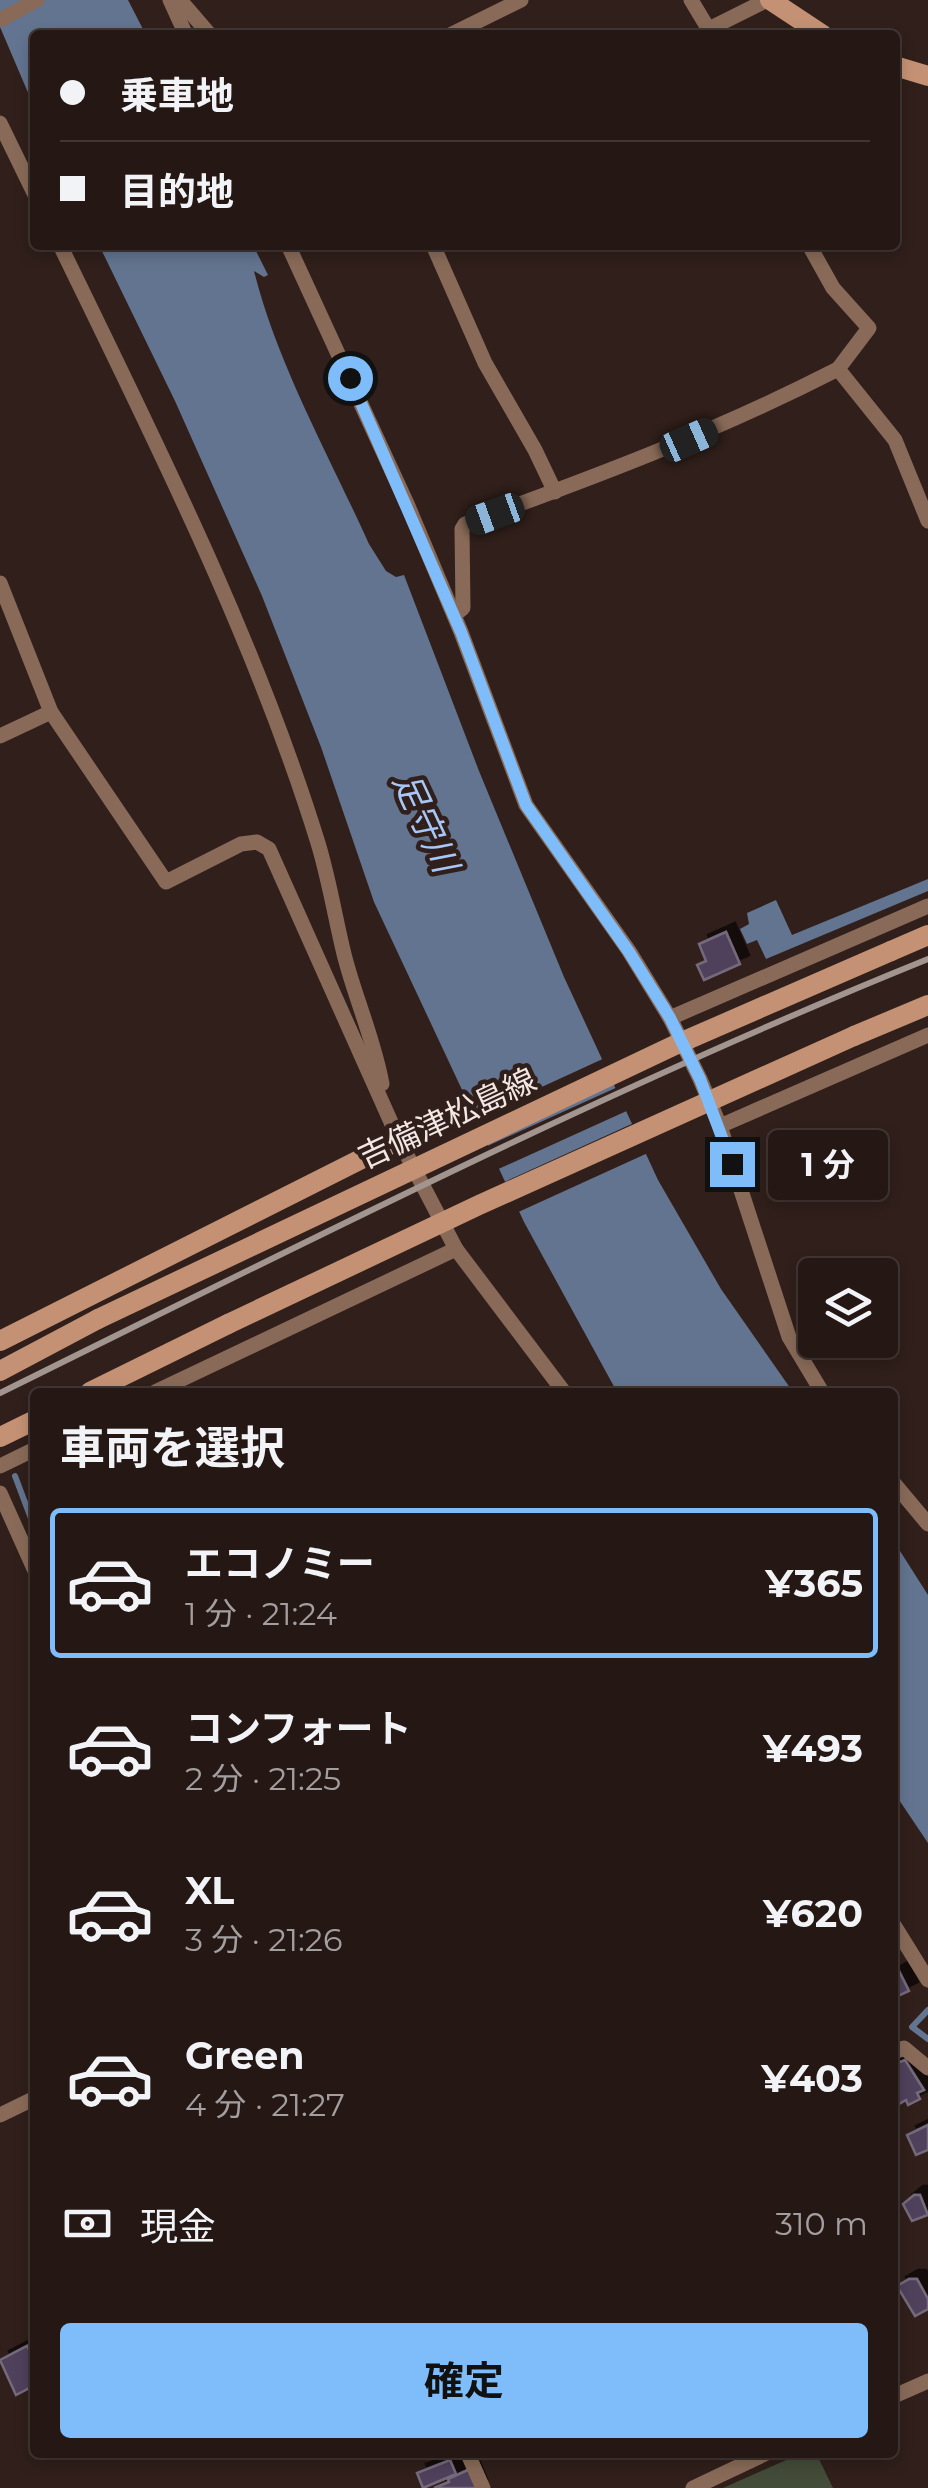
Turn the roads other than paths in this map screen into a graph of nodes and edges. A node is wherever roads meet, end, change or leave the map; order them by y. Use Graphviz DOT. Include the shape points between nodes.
graph roads {
  1 [pos="37,0"];
  2 [pos="170,0"];
  3 [pos="180,0"];
  4 [pos="521,0"];
  5 [pos="691,0"];
  6 [pos="768,0"];
  7 [pos="0,20"];
  8 [pos="184,30"];
  9 [pos="206,30"];
  10 [pos="460,30"];
  11 [pos="710,30"];
  12 [pos="715,30"];
  13 [pos="816,30"];
  14 [pos="900,68"];
  15 [pos="928,76"];
  16 [pos="0,123"];
  17 [pos="30,185"];
  18 [pos="62,250"];
  19 [pos="290,250"];
  20 [pos="435,250"];
  21 [pos="812,250"];
  22 [pos="838,369"];
  23 [pos="555,492"];
  24 [pos="928,521"];
  25 [pos="0,583"];
  26 [pos="454,615"];
  27 [pos="51,712"];
  28 [pos="0,736"];
  29 [pos="928,906"];
  30 [pos="928,935"];
  31 [pos="928,1004"];
  32 [pos="670,1018"];
  33 [pos="928,1035"];
  34 [pos="386,1103"];
  35 [pos="720,1126"];
  36 [pos="400,1140"];
  37 [pos="456,1249"];
  38 [pos="0,1341"];
  39 [pos="0,1371"];
  40 [pos="98,1388"];
  41 [pos="162,1388"];
  42 [pos="561,1388"];
  43 [pos="820,1388"];
  44 [pos="30,1422"];
  45 [pos="0,1437"];
  46 [pos="30,1452"];
  47 [pos="0,1466"];
  48 [pos="898,1488"];
  49 [pos="0,1494"];
  50 [pos="928,1524"];
  51 [pos="30,1560"];
  52 [pos="898,1932"];
  53 [pos="928,1980"];
  54 [pos="898,2050"];
  55 [pos="928,2068"];
  56 [pos="30,2100"];
  57 [pos="0,2115"];
  58 [pos="928,2380"];
  59 [pos="898,2393"];
  60 [pos="469,2458"];
  61 [pos="756,2458"];
  62 [pos="483,2488"];
  63 [pos="693,2488"];
  1 -- 7 [label="street"];
  2 -- 8 [label="street"];
  3 -- 9 [label="street"];
  4 -- 10 [label="street"];
  5 -- 11 [label="street"];
  6 -- 12 [label="street"];
  6 -- 13 [label="main road"];
  14 -- 15 [label="main road"];
  16 -- 17 [label="street"];
  18 -- 34 [label="street" via="248,650 326,870"];
  19 -- 26 [label="street"];
  20 -- 23 [label="street" via="485,362"];
  21 -- 22 [label="street" via="869,328"];
  22 -- 23 [label="street" via="655,455"];
  22 -- 24 [label="street" via="894,440"];
  23 -- 26 [label="street" via="466,524 463,608"];
  25 -- 27 [label="street"];
  26 -- 32 [label="street" via="526,805"];
  27 -- 28 [label="street"];
  27 -- 34 [label="street" via="166,882 241,844 258,842 268,849"];
  29 -- 32 [label="street"];
  30 -- 39 [label="main road, 吉備津松島線, bridge" via="674,1044"];
  31 -- 40 [label="main road, bridge" via="479,1205"];
  32 -- 35 [label="street"];
  33 -- 35 [label="street"];
  34 -- 36 [label="street"];
  35 -- 43 [label="street" via="789,1337"];
  36 -- 37 [label="street"];
  36 -- 38 [label="main road"];
  37 -- 41 [label="street"];
  37 -- 42 [label="street"];
  44 -- 45 [label="main road"];
  46 -- 47 [label="street"];
  48 -- 50 [label="street"];
  49 -- 51 [label="street"];
  52 -- 53 [label="street"];
  54 -- 55 [label="street" via="904,2048"];
  56 -- 57 [label="street"];
  58 -- 59 [label="street"];
  60 -- 62 [label="street"];
  61 -- 63 [label="street"];
}
